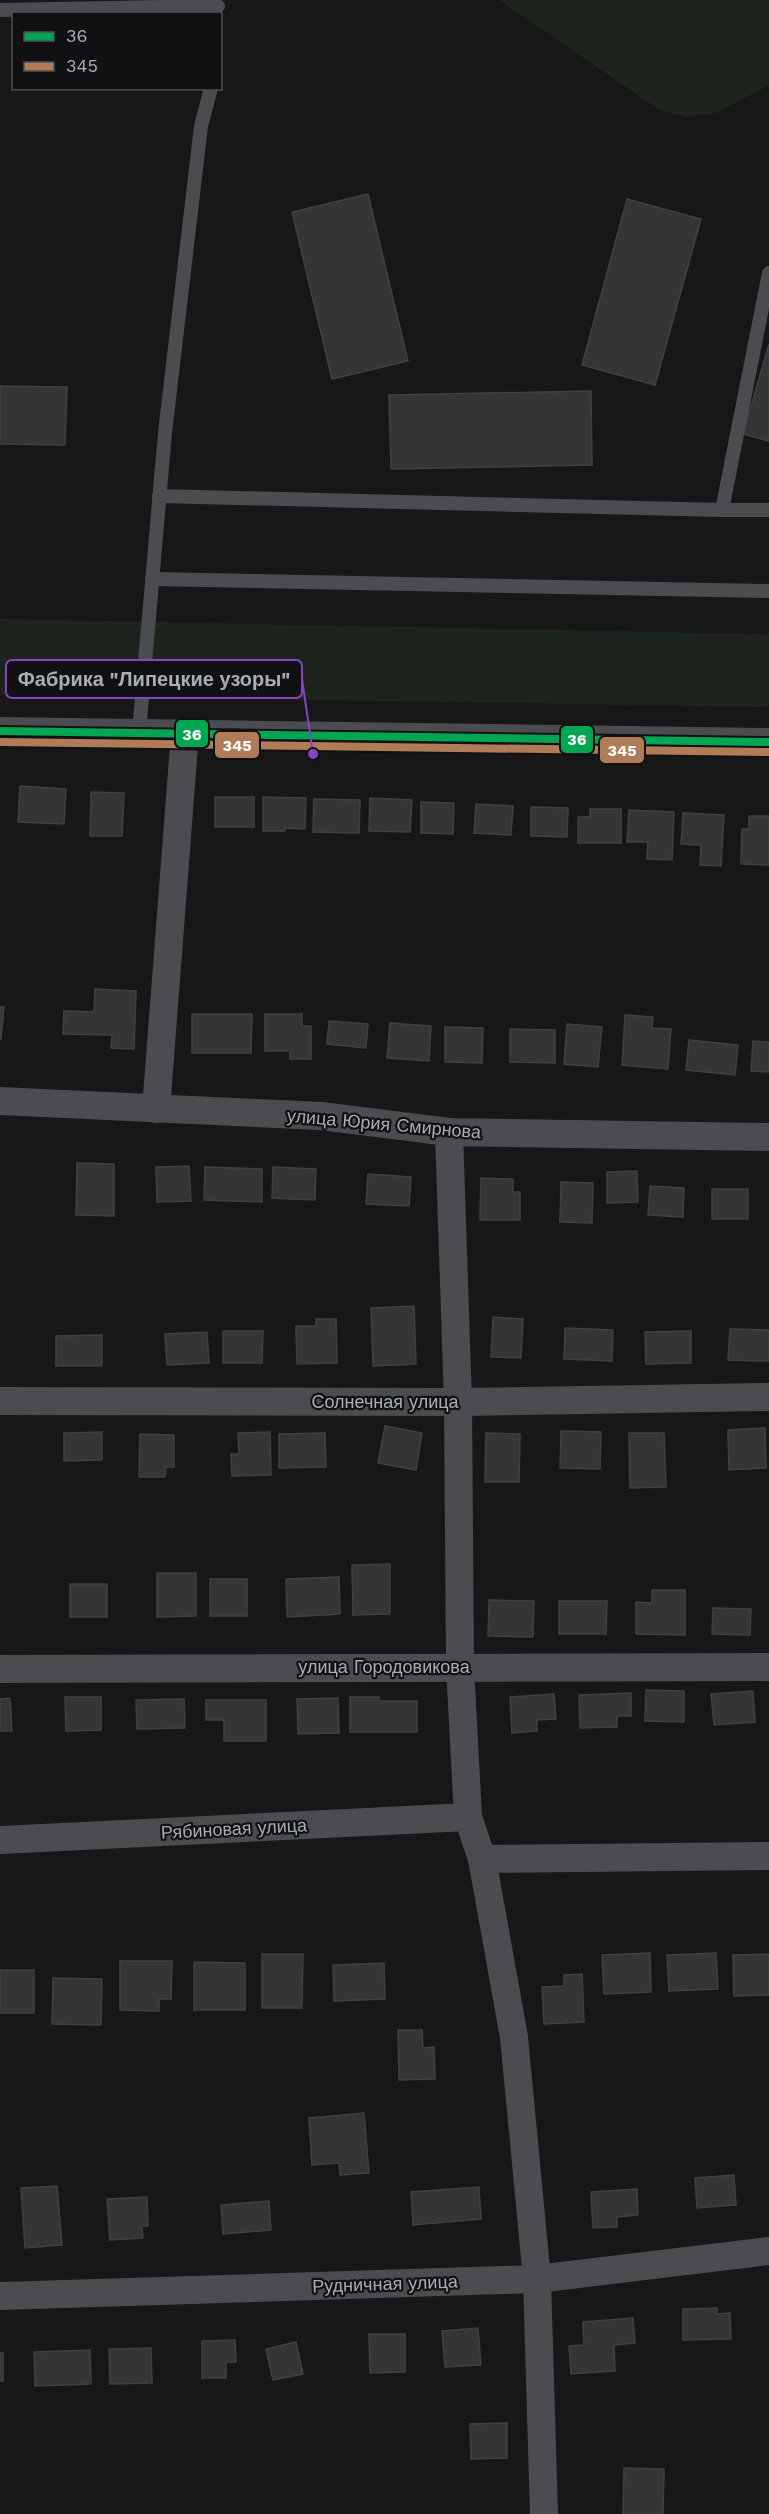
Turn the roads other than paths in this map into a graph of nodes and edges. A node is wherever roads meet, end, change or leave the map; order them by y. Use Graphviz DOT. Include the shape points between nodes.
graph roads {
  1 [pos="218,6"];
  2 [pos="0,10"];
  3 [pos="211,90"];
  4 [pos="769,273"];
  5 [pos="159,496"];
  6 [pos="722,510"];
  7 [pos="769,510"];
  8 [pos="152,579"];
  9 [pos="769,591"];
  10 [pos="0,731"];
  11 [pos="139,732"];
  12 [pos="185,733"];
  13 [pos="769,742"];
  14 [pos="0,1101"];
  15 [pos="156,1109"];
  16 [pos="448,1132"];
  17 [pos="769,1137"];
  18 [pos="769,1397"];
  19 [pos="0,1401"];
  20 [pos="458,1402"];
  21 [pos="460,1667"];
  22 [pos="769,1668"];
  23 [pos="0,1669"];
  24 [pos="468,1816"];
  25 [pos="0,1839"];
  26 [pos="769,1856"];
  27 [pos="482,1859"];
  28 [pos="769,2251"];
  29 [pos="537,2279"];
  30 [pos="0,2296"];
  31 [pos="544,2514"];
  1 -- 2 [label="lane"];
  3 -- 5 [label="lane" via="200,138"];
  4 -- 6 [label="lane"];
  5 -- 6 [label="lane"];
  5 -- 8 [label="lane"];
  6 -- 7 [label="lane"];
  8 -- 9 [label="lane"];
  8 -- 11 [label="lane"];
  10 -- 11 [label="street"];
  11 -- 12 [label="street"];
  12 -- 13 [label="street"];
  12 -- 15 [label="street"];
  14 -- 15 [label="street, улица Юрия Смирнова"];
  15 -- 16 [label="street, улица Юрия Смирнова" via="321,1116"];
  16 -- 17 [label="street, улица Юрия Смирнова"];
  16 -- 20 [label="street"];
  18 -- 20 [label="street, Солнечная улица"];
  19 -- 20 [label="street, Солнечная улица"];
  20 -- 21 [label="street"];
  21 -- 22 [label="street, улица Городовикова"];
  21 -- 23 [label="street, улица Городовикова"];
  21 -- 24 [label="street"];
  24 -- 25 [label="street, Рябиновая улица"];
  24 -- 27 [label="street"];
  26 -- 27 [label="street"];
  27 -- 29 [label="street" via="514,2037"];
  28 -- 29 [label="street, Рудничная улица"];
  29 -- 30 [label="street, Рудничная улица"];
  29 -- 31 [label="street"];
}
